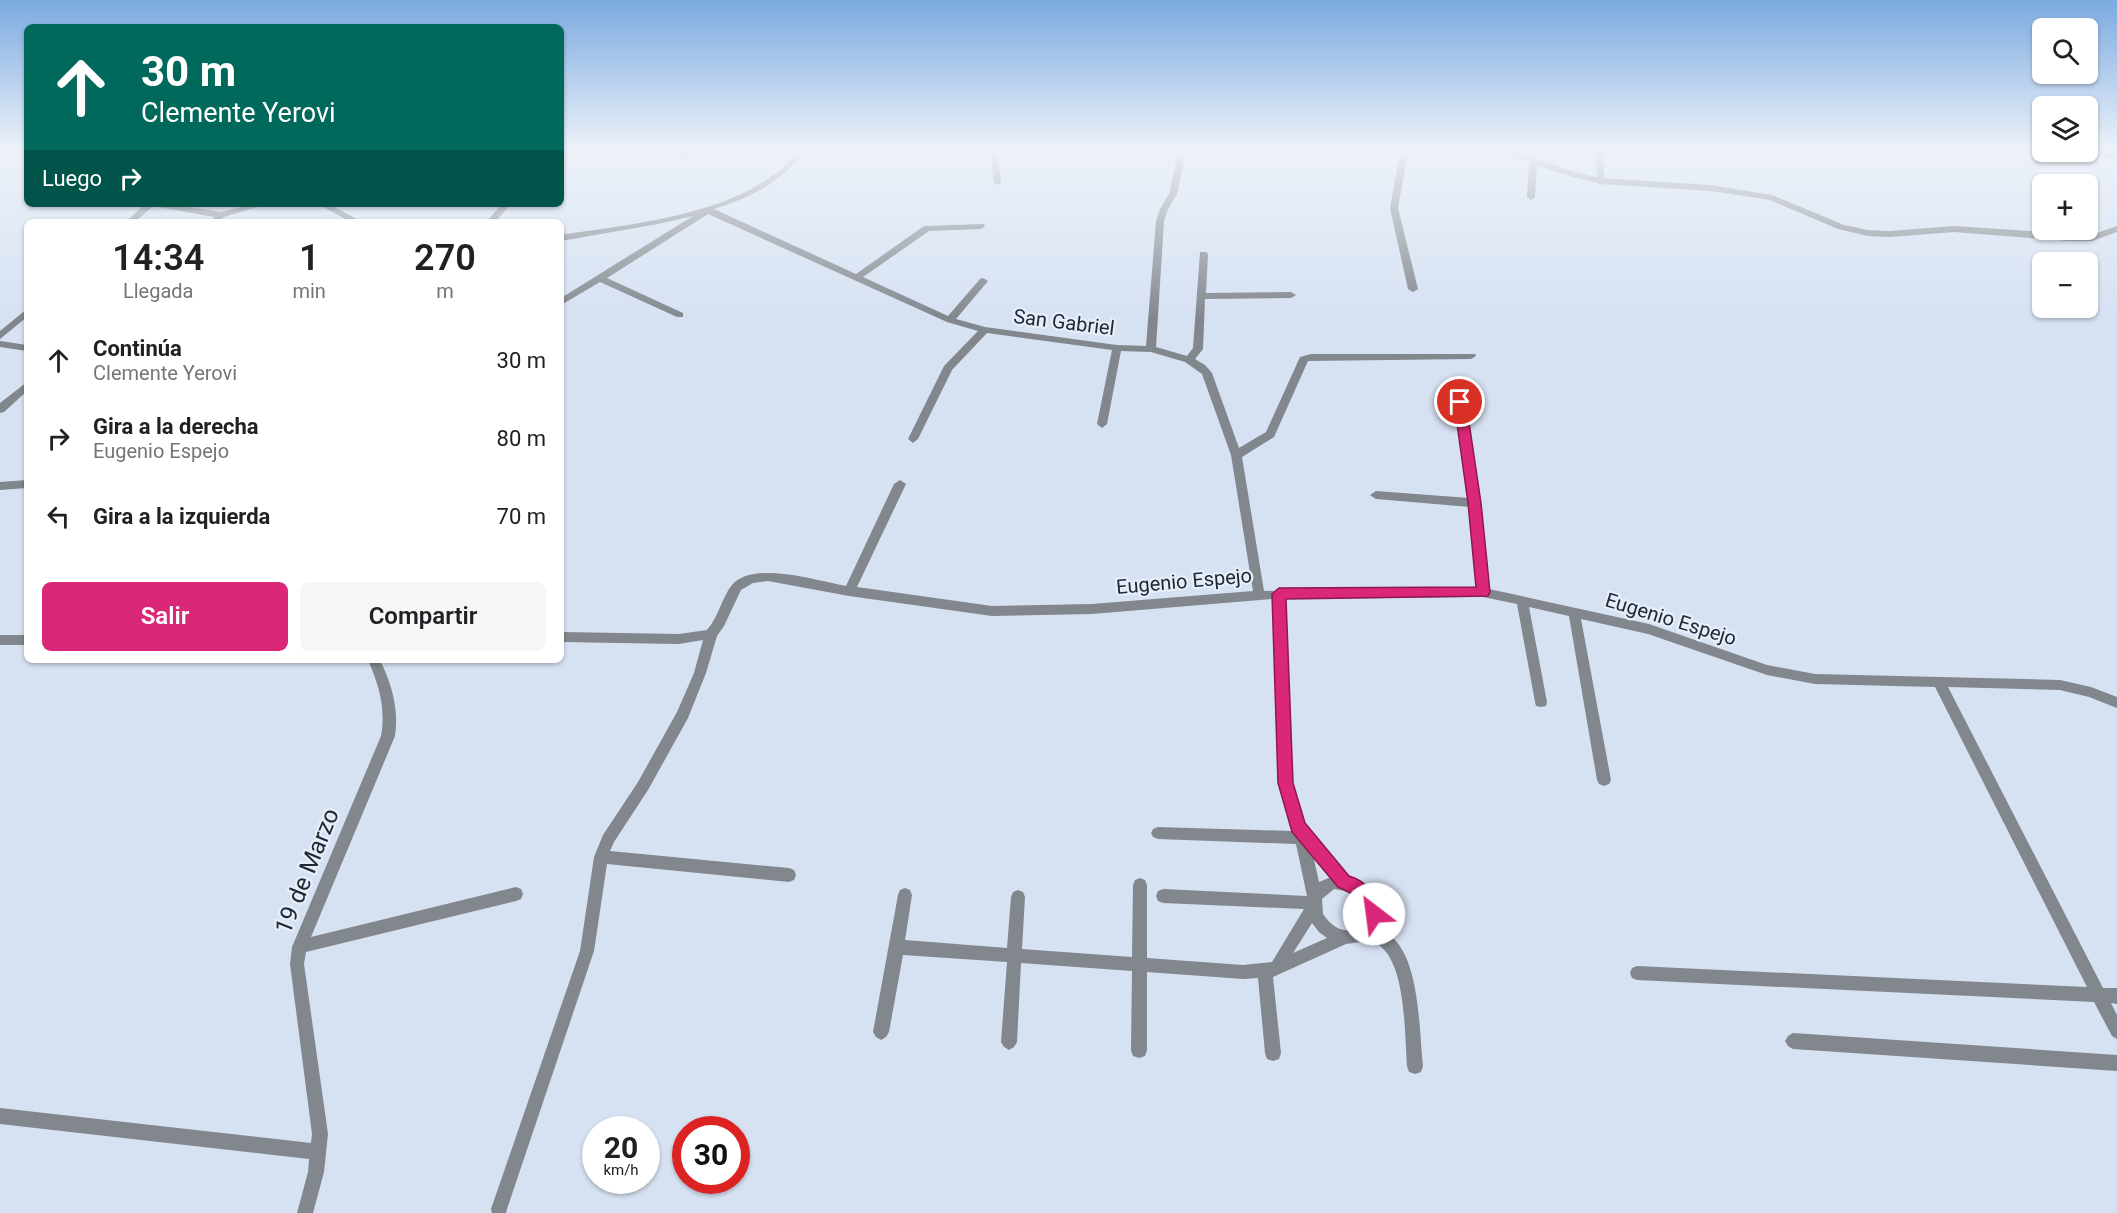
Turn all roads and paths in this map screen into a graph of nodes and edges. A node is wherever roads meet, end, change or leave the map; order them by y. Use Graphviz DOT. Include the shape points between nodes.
graph roads {
  1 [pos="719,205"];
  2 [pos="1167,205"];
  3 [pos="1395,205"];
  4 [pos="1789,205"];
  5 [pos="147,207"];
  6 [pos="173,207"];
  7 [pos="252,207"];
  8 [pos="328,207"];
  9 [pos="504,207"];
  10 [pos="708,210"];
  11 [pos="221,215"];
  12 [pos="133,219"];
  13 [pos="217,219"];
  14 [pos="352,219"];
  15 [pos="493,219"];
  16 [pos="981,226"];
  17 [pos="2117,229"];
  18 [pos="564,237"];
  19 [pos="1203,254"];
  20 [pos="856,277"];
  21 [pos="600,278"];
  22 [pos="983,281"];
  23 [pos="1413,289"];
  24 [pos="1292,295"];
  25 [pos="1201,296"];
  26 [pos="564,300"];
  27 [pos="24,315"];
  28 [pos="680,315"];
  29 [pos="951,320"];
  30 [pos="985,330"];
  31 [pos="0,336"];
  32 [pos="0,344"];
  33 [pos="24,348"];
  34 [pos="1117,348"];
  35 [pos="1151,349"];
  36 [pos="1471,356"];
  37 [pos="1189,360"];
  38 [pos="24,389"];
  39 [pos="1460,402"];
  40 [pos="0,409"];
  41 [pos="1102,424"];
  42 [pos="913,439"];
  43 [pos="1236,455"];
  44 [pos="24,484"];
  45 [pos="900,484"];
  46 [pos="0,486"];
  47 [pos="1376,495"];
  48 [pos="1475,503"];
  49 [pos="849,591"];
  50 [pos="1483,592"];
  51 [pos="1259,594"];
  52 [pos="1279,594"];
  53 [pos="1522,600"];
  54 [pos="1574,612"];
  55 [pos="711,634"];
  56 [pos="564,637"];
  57 [pos="0,640"];
  58 [pos="24,640"];
  59 [pos="375,663"];
  60 [pos="1938,681"];
  61 [pos="1541,702"];
  62 [pos="2117,703"];
  63 [pos="1604,780"];
  64 [pos="1299,829"];
  65 [pos="1158,833"];
  66 [pos="601,857"];
  67 [pos="789,875"];
  68 [pos="1344,882"];
  69 [pos="1140,885"];
  70 [pos="516,894"];
  71 [pos="905,895"];
  72 [pos="1163,896"];
  73 [pos="1018,897"];
  74 [pos="1314,903"];
  75 [pos="1368,929"];
  76 [pos="1346,938"];
  77 [pos="299,947"];
  78 [pos="897,947"];
  79 [pos="1016,955"];
  80 [pos="1140,963"];
  81 [pos="1271,970"];
  82 [pos="1637,973"];
  83 [pos="2097,995"];
  84 [pos="2117,996"];
  85 [pos="2117,1031"];
  86 [pos="881,1032"];
  87 [pos="1793,1041"];
  88 [pos="1009,1042"];
  89 [pos="1139,1050"];
  90 [pos="1273,1053"];
  91 [pos="2117,1063"];
  92 [pos="1415,1066"];
  93 [pos="0,1116"];
  94 [pos="320,1152"];
  95 [pos="499,1209"];
  96 [pos="305,1213"];
  1 -- 10 [label="street"];
  2 -- 35 [label="street" via="1160,221"];
  3 -- 23 [label="street"];
  4 -- 17 [label="street" via="1868,233 1954,229 2092,238"];
  5 -- 12 [label="street"];
  6 -- 11 [label="street"];
  7 -- 11 [label="street"];
  8 -- 14 [label="street"];
  9 -- 15 [label="street"];
  10 -- 18 [label="street"];
  10 -- 20 [label="street, San Gabriel"];
  10 -- 21 [label="street"];
  11 -- 13 [label="street"];
  16 -- 20 [label="street" via="927,228"];
  19 -- 25 [label="street"];
  20 -- 29 [label="street, San Gabriel"];
  21 -- 26 [label="street"];
  21 -- 28 [label="street"];
  22 -- 29 [label="street"];
  24 -- 25 [label="street"];
  25 -- 37 [label="street" via="1198,349"];
  27 -- 31 [label="street"];
  29 -- 30 [label="street, San Gabriel"];
  30 -- 34 [label="street, San Gabriel"];
  30 -- 42 [label="street" via="948,368"];
  32 -- 33 [label="street"];
  34 -- 35 [label="street, San Gabriel"];
  34 -- 41 [label="street"];
  35 -- 37 [label="street, San Gabriel"];
  36 -- 43 [label="street" via="1304,359 1270,434"];
  37 -- 43 [label="street, San Gabriel" via="1207,373"];
  38 -- 40 [label="street"];
  39 -- 48 [label="street"];
  43 -- 51 [label="street, San Gabriel"];
  44 -- 46 [label="street"];
  45 -- 49 [label="street"];
  47 -- 48 [label="street"];
  48 -- 50 [label="street"];
  49 -- 51 [label="street, Eugenio Espejo" via="992,611 1092,609"];
  49 -- 55 [label="street, Eugenio Espejo" via="768,576 750,579 737,587"];
  50 -- 52 [label="street, Eugenio Espejo"];
  50 -- 53 [label="street, Eugenio Espejo"];
  51 -- 52 [label="street, Eugenio Espejo"];
  52 -- 64 [label="street" via="1285,783"];
  53 -- 54 [label="street, Eugenio Espejo"];
  53 -- 61 [label="street"];
  54 -- 60 [label="street, Eugenio Espejo" via="1649,629 1767,670 1815,679"];
  54 -- 63 [label="street"];
  55 -- 56 [label="street" via="679,639"];
  55 -- 66 [label="street, Eugenio Espejo" via="683,714"];
  57 -- 58 [label="street"];
  59 -- 77 [label="street, 19 de Marzo" via="386,687 391,714 388,736"];
  60 -- 62 [label="street, Eugenio Espejo" via="2060,685"];
  60 -- 83 [label="street"];
  64 -- 65 [label="street"];
  64 -- 68 [label="street"];
  64 -- 74 [label="street"];
  66 -- 67 [label="street"];
  66 -- 95 [label="street, Eugenio Espejo" via="587,951"];
  68 -- 74 [label="street" via="1326,885"];
  68 -- 75 [label="street" via="1361,890 1372,905 1374,914"];
  69 -- 80 [label="street"];
  70 -- 77 [label="street"];
  71 -- 78 [label="street"];
  72 -- 74 [label="street"];
  73 -- 79 [label="street"];
  74 -- 76 [label="street" via="1320,924"];
  74 -- 81 [label="street"];
  75 -- 76 [label="street"];
  75 -- 92 [label="street" via="1392,946 1399,961 1405,979"];
  76 -- 81 [label="street"];
  77 -- 94 [label="street, 19 de Marzo" via="297,964"];
  78 -- 79 [label="street"];
  78 -- 86 [label="street"];
  79 -- 80 [label="street"];
  79 -- 88 [label="street"];
  80 -- 81 [label="street" via="1243,972"];
  80 -- 89 [label="street"];
  81 -- 90 [label="street"];
  82 -- 83 [label="street"];
  83 -- 84 [label="street"];
  83 -- 85 [label="street"];
  87 -- 91 [label="street"];
  93 -- 94 [label="street"];
  94 -- 96 [label="street, 19 de Marzo"];
}
